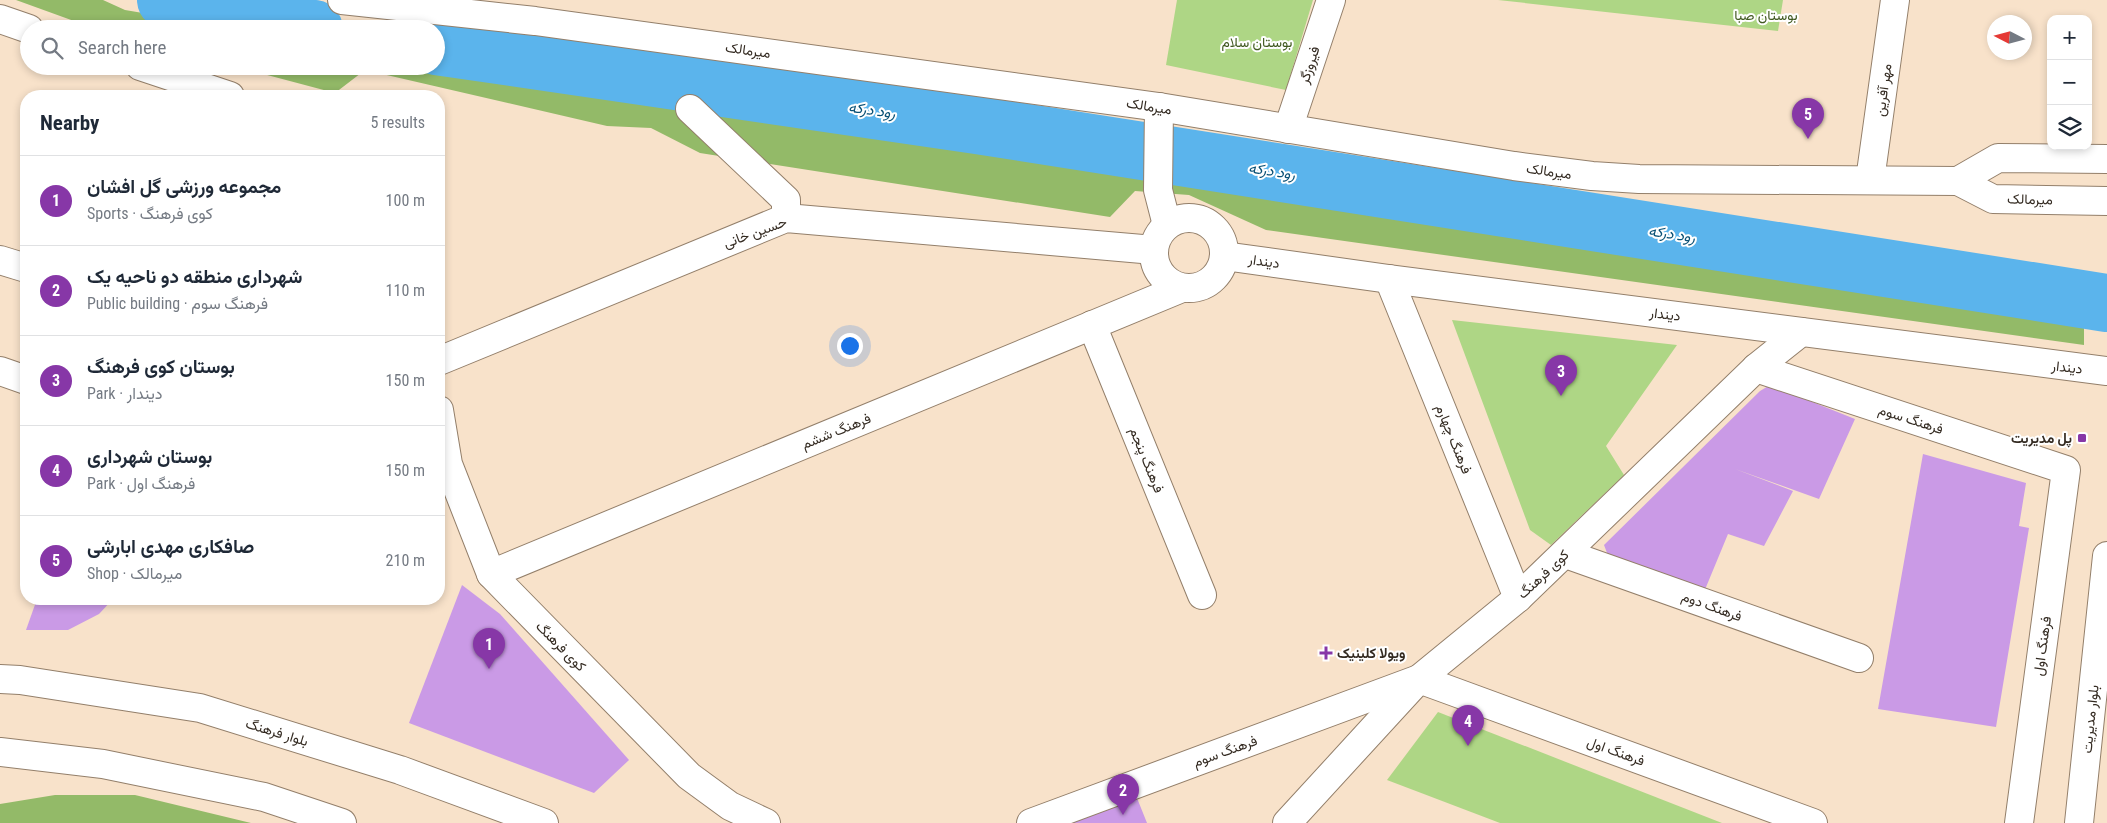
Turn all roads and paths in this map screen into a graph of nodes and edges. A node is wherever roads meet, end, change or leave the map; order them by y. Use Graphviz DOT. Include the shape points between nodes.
graph roads {
  1 [pos="342,0"];
  2 [pos="1331,0"];
  3 [pos="1895,0"];
  4 [pos="0,19"];
  5 [pos="20,26"];
  6 [pos="167,75"];
  7 [pos="212,90"];
  8 [pos="1159,107"];
  9 [pos="690,109"];
  10 [pos="1288,129"];
  11 [pos="2107,159"];
  12 [pos="1870,180"];
  13 [pos="1958,181"];
  14 [pos="2107,201"];
  15 [pos="786,218"];
  16 [pos="1167,225"];
  17 [pos="1154,250"];
  18 [pos="1224,256"];
  19 [pos="0,260"];
  20 [pos="20,266"];
  21 [pos="1390,279"];
  22 [pos="1182,288"];
  23 [pos="1092,325"];
  24 [pos="1801,332"];
  25 [pos="445,359"];
  26 [pos="1756,368"];
  27 [pos="0,371"];
  28 [pos="2107,371"];
  29 [pos="20,378"];
  30 [pos="445,446"];
  31 [pos="2066,470"];
  32 [pos="1566,554"];
  33 [pos="2107,556"];
  34 [pos="491,574"];
  35 [pos="1202,595"];
  36 [pos="1518,598"];
  37 [pos="1859,658"];
  38 [pos="0,679"];
  39 [pos="1419,679"];
  40 [pos="0,752"];
  41 [pos="1286,822"];
  42 [pos="342,823"];
  43 [pos="544,823"];
  44 [pos="766,823"];
  45 [pos="1031,823"];
  46 [pos="1813,823"];
  47 [pos="2019,823"];
  48 [pos="2079,823"];
  1 -- 8 [label="street, میرمالک" via="535,21"];
  2 -- 10 [label="street, فیروزگر"];
  3 -- 12 [label="street, مهر آفرین"];
  4 -- 5 [label="street"];
  6 -- 7 [label="street"];
  8 -- 10 [label="street, میرمالک"];
  8 -- 16 [label="street" via="1158,190"];
  9 -- 15 [label="street" via="786,200"];
  10 -- 12 [label="street, میرمالک" via="1592,176"];
  11 -- 13 [label="street" via="1998,158"];
  12 -- 13 [label="street, میرمالک"];
  13 -- 14 [label="street, میرمالک" via="1993,199"];
  15 -- 17 [label="street, حسین خانی"];
  15 -- 25 [label="street, حسین خانی"];
  16 -- 17 [label="street" via="1160,232"];
  16 -- 18 [label="street" via="1189,218 1211,225 1223,244"];
  17 -- 22 [label="street" via="1157,270 1168,282"];
  18 -- 21 [label="street, دیندار"];
  18 -- 22 [label="street" via="1221,267 1210,281 1194,288"];
  19 -- 20 [label="street"];
  21 -- 24 [label="street, دیندار"];
  21 -- 36 [label="street, فرهنگ چهارم"];
  22 -- 23 [label="street, فرهنگ ششم"];
  23 -- 34 [label="street, فرهنگ ششم"];
  23 -- 35 [label="street, فرهنگ پنجم"];
  24 -- 26 [label="street, کوی فرهنگ"];
  24 -- 28 [label="street, دیندار"];
  26 -- 31 [label="street, فرهنگ سوم"];
  26 -- 32 [label="street, کوی فرهنگ"];
  27 -- 29 [label="street"];
  30 -- 34 [label="street, کوی فرهنگ" via="448,464"];
  31 -- 47 [label="street, فرهنگ اول"];
  32 -- 36 [label="street, کوی فرهنگ"];
  32 -- 37 [label="street, فرهنگ دوم"];
  33 -- 48 [label="street, بلوار مدیریت"];
  34 -- 44 [label="street, کوی فرهنگ" via="689,776 730,806"];
  36 -- 39 [label="street, کوی فرهنگ"];
  38 -- 43 [label="street, بلوار فرهنگ" via="200,708 400,770"];
  39 -- 41 [label="street, کوی فرهنگ"];
  39 -- 45 [label="street, فرهنگ سوم"];
  39 -- 46 [label="street, فرهنگ اول"];
  40 -- 42 [label="street" via="103,764 264,797"];
}
